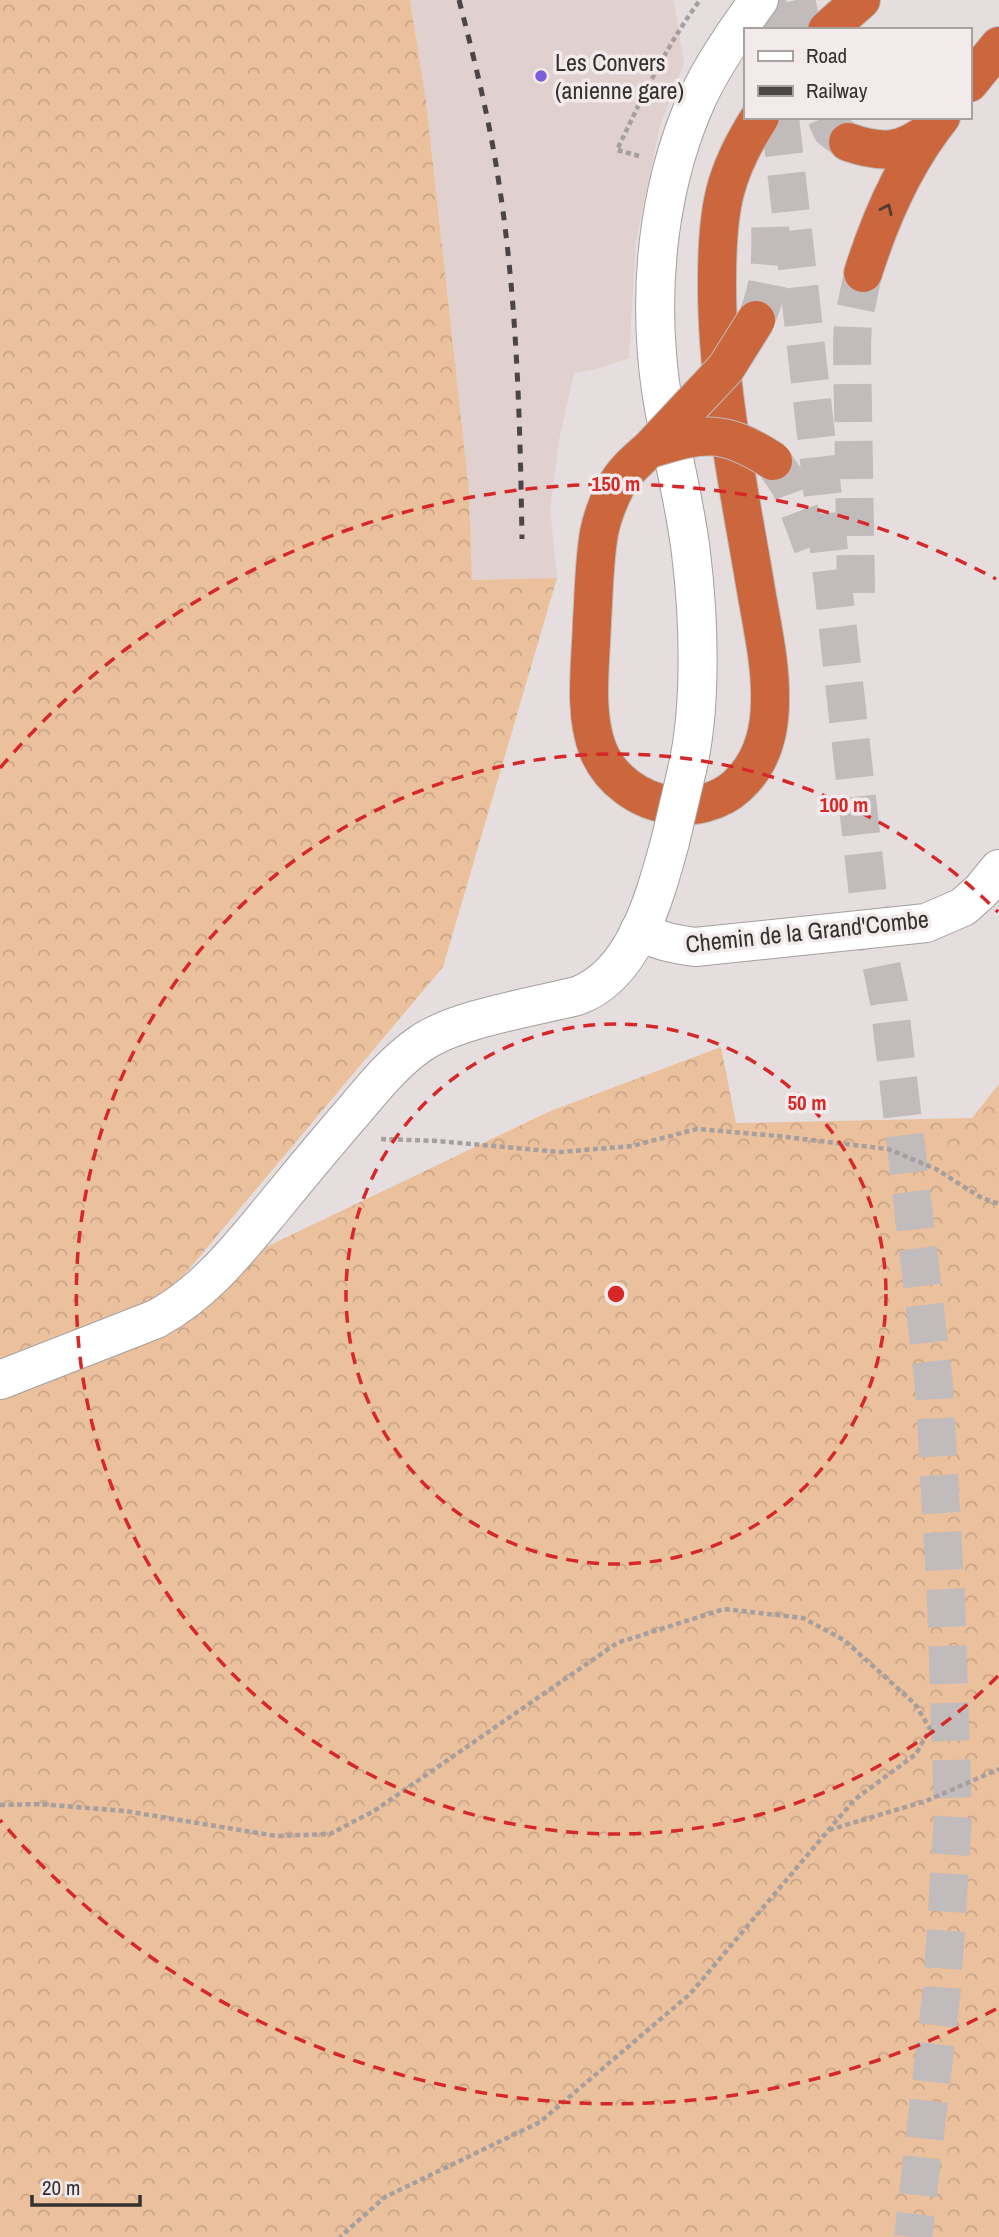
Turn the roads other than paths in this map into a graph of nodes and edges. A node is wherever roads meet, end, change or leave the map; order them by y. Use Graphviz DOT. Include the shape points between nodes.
graph roads {
  1 [pos="759,0"];
  2 [pos="861,0"];
  3 [pos="829,28"];
  4 [pos="999,46"];
  5 [pos="971,81"];
  6 [pos="759,119"];
  7 [pos="936,124"];
  8 [pos="848,142"];
  9 [pos="863,273"];
  10 [pos="756,320"];
  11 [pos="650,449"];
  12 [pos="773,461"];
  13 [pos="999,869"];
  14 [pos="639,931"];
  15 [pos="0,1380"];
  1 -- 14 [label="street, bridge" via="697,99 668,191 656,264 657,354 691,552 696,614 687,770 670,842"];
  2 -- 3 [label="highway"];
  4 -- 5 [label="highway"];
  6 -- 11 [label="highway" via="724,192 717,322 764,637 769,722 761,755 744,779 719,798 693,805 653,801 628,787 604,761 591,720 599,535 617,484"];
  7 -- 8 [label="highway" via="913,142 890,150"];
  9 -- 7 [label="highway, one-way" via="887,208"];
  10 -- 11 [label="highway, bridge" via="726,368"];
  11 -- 12 [label="highway, bridge" via="711,436 736,441"];
  13 -- 14 [label="street, Chemin de la Grand'Combe" via="962,907 939,919 903,927 695,947 674,945"];
  14 -- 15 [label="street" via="616,970 592,990 443,1031 396,1063 205,1286 173,1310"];
}
